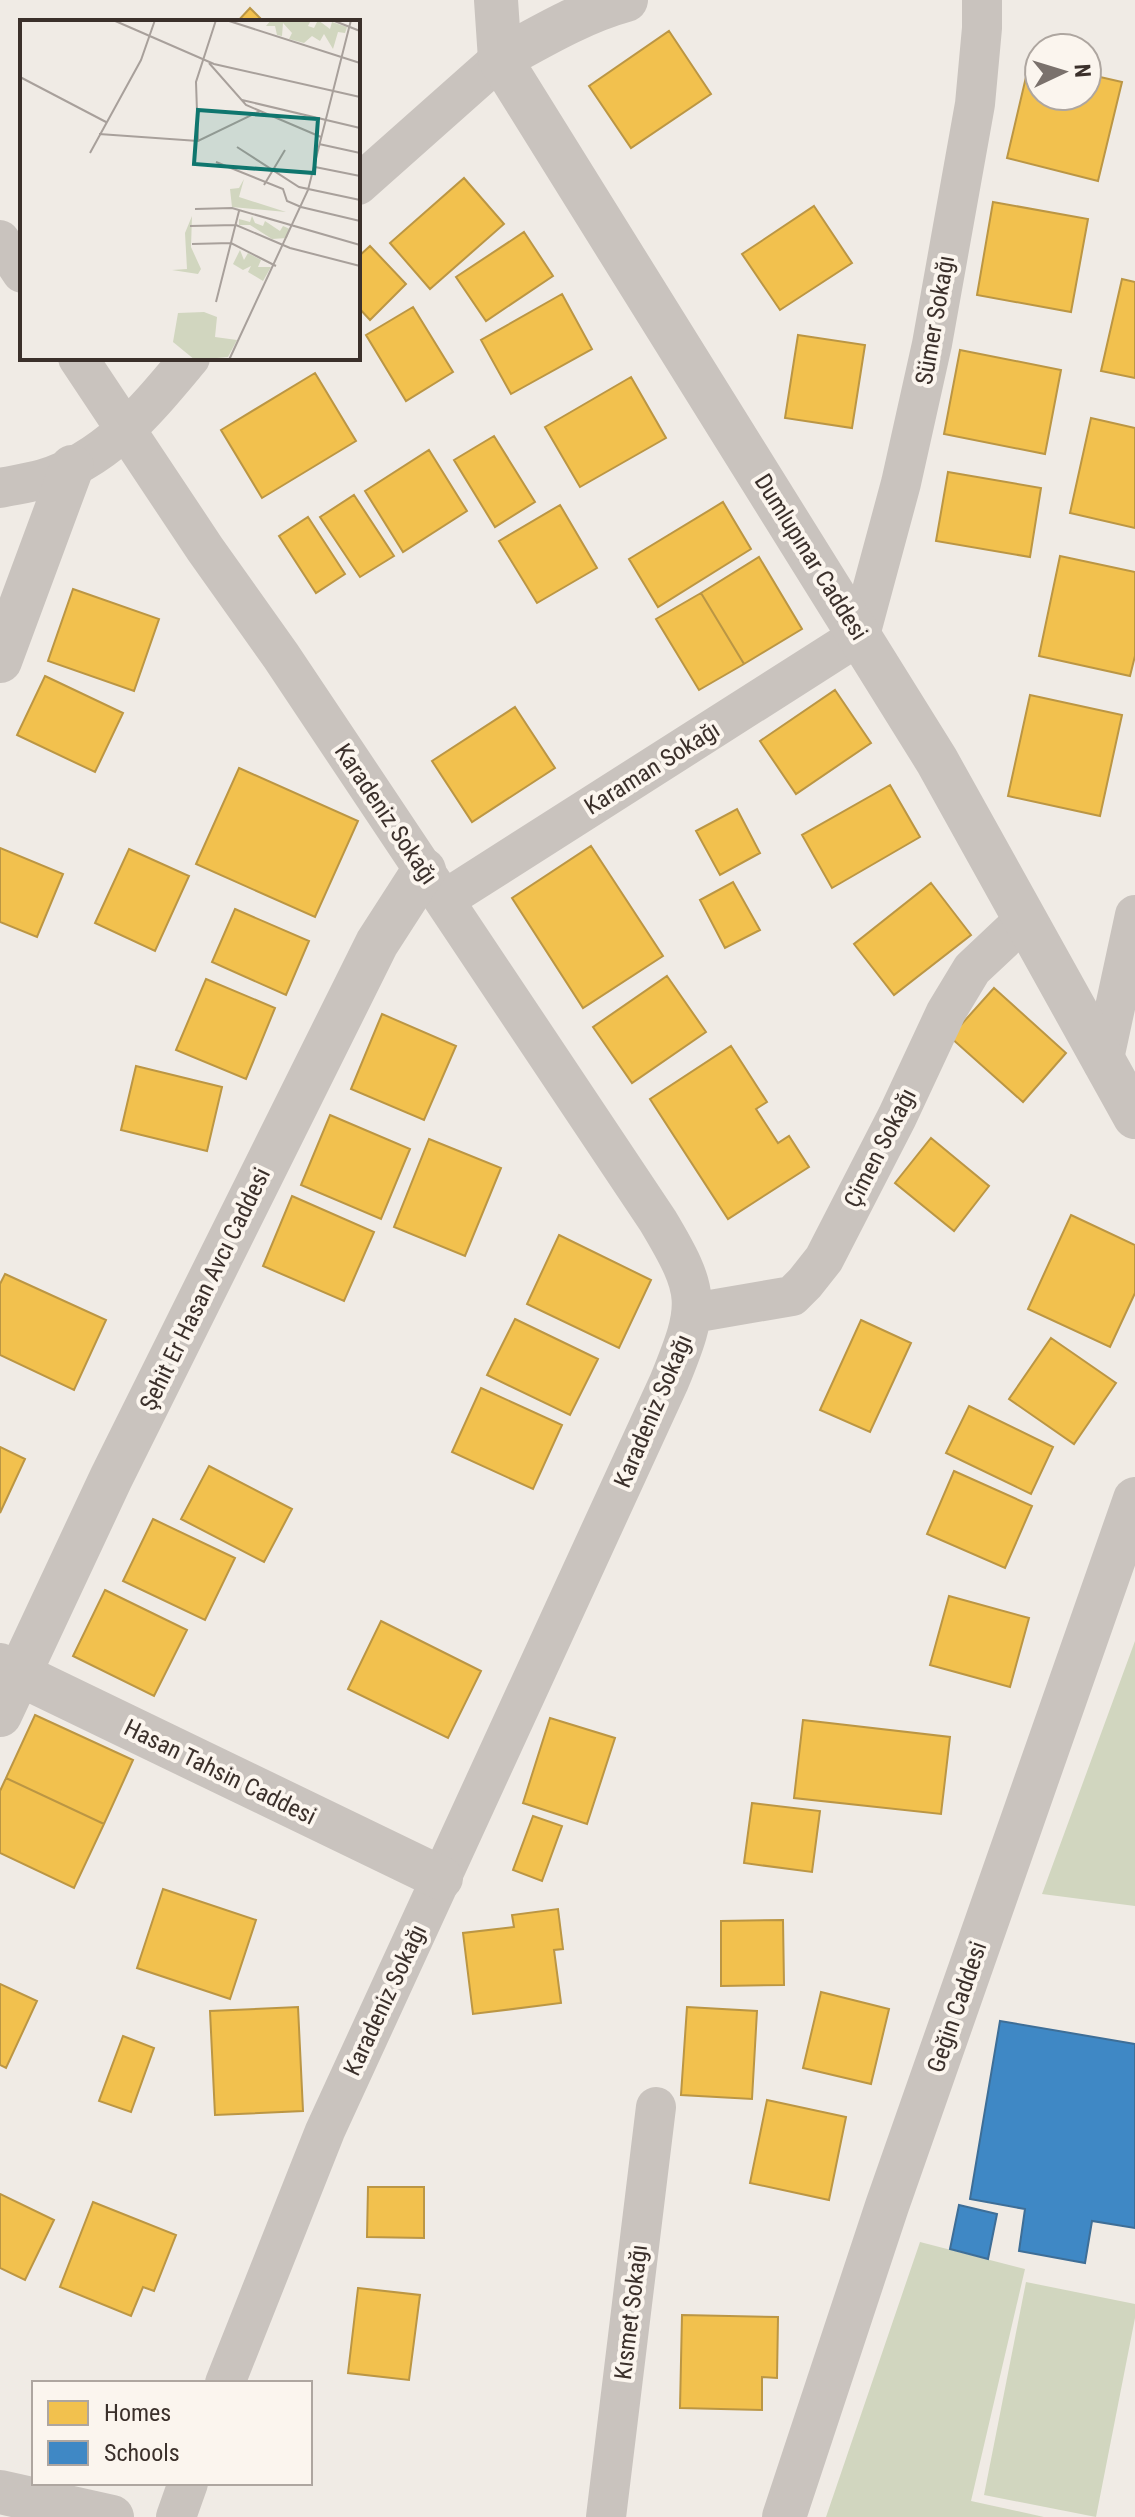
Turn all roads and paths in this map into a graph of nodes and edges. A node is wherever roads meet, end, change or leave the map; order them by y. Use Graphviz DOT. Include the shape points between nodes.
graph roads {
  1 [pos="496,0"];
  2 [pos="626,0"];
  3 [pos="982,0"];
  4 [pos="500,59"];
  5 [pos="360,183"];
  6 [pos="0,240"];
  7 [pos="20,270"];
  8 [pos="79,360"];
  9 [pos="188,360"];
  10 [pos="127,431"];
  11 [pos="72,467"];
  12 [pos="0,488"];
  13 [pos="860,635"];
  14 [pos="0,661"];
  15 [pos="434,885"];
  16 [pos="1135,915"];
  17 [pos="1024,920"];
  18 [pos="1103,1063"];
  19 [pos="1135,1117"];
  20 [pos="693,1313"];
  21 [pos="1134,1505"];
  22 [pos="9,1670"];
  23 [pos="0,1715"];
  24 [pos="441,1878"];
  25 [pos="656,2107"];
  26 [pos="226,2381"];
  27 [pos="187,2485"];
  28 [pos="0,2492"];
  29 [pos="112,2517"];
  30 [pos="176,2517"];
  31 [pos="606,2517"];
  32 [pos="784,2517"];
  1 -- 4 [label="street, Dumlupınar Caddesi"];
  2 -- 4 [label="street"];
  3 -- 13 [label="street, Sümer Sokağı" via="975,104 932,344"];
  4 -- 5 [label="street"];
  4 -- 13 [label="street, Dumlupınar Caddesi"];
  6 -- 7 [label="street"];
  8 -- 10 [label="street, Karadeniz Sokağı"];
  9 -- 10 [label="street"];
  10 -- 11 [label="street"];
  10 -- 15 [label="street, Karadeniz Sokağı"];
  11 -- 12 [label="street"];
  11 -- 14 [label="street"];
  13 -- 15 [label="street, Karaman Sokağı"];
  13 -- 17 [label="street, Dumlupınar Caddesi"];
  15 -- 20 [label="street, Karadeniz Sokağı" via="658,1221 691,1284"];
  15 -- 22 [label="street, Şehit Er Hasan Avcı Caddesi" via="377,943 111,1478"];
  16 -- 18 [label="street"];
  17 -- 18 [label="street, Dumlupınar Caddesi"];
  17 -- 20 [label="street, Çimen Sokağı" via="972,969 946,1012 830,1246 805,1283 792,1296"];
  18 -- 19 [label="street, Dumlupınar Caddesi"];
  20 -- 24 [label="street, Karadeniz Sokağı" via="669,1382"];
  21 -- 32 [label="street, Geğin Caddesi" via="887,2206"];
  22 -- 23 [label="street, Şehit Er Hasan Avcı Caddesi"];
  22 -- 24 [label="street, Hasan Tahsin Caddesi"];
  24 -- 26 [label="street, Karadeniz Sokağı" via="325,2131"];
  25 -- 31 [label="street, Kısmet Sokağı"];
  27 -- 30 [label="street"];
  28 -- 29 [label="street"];
}
